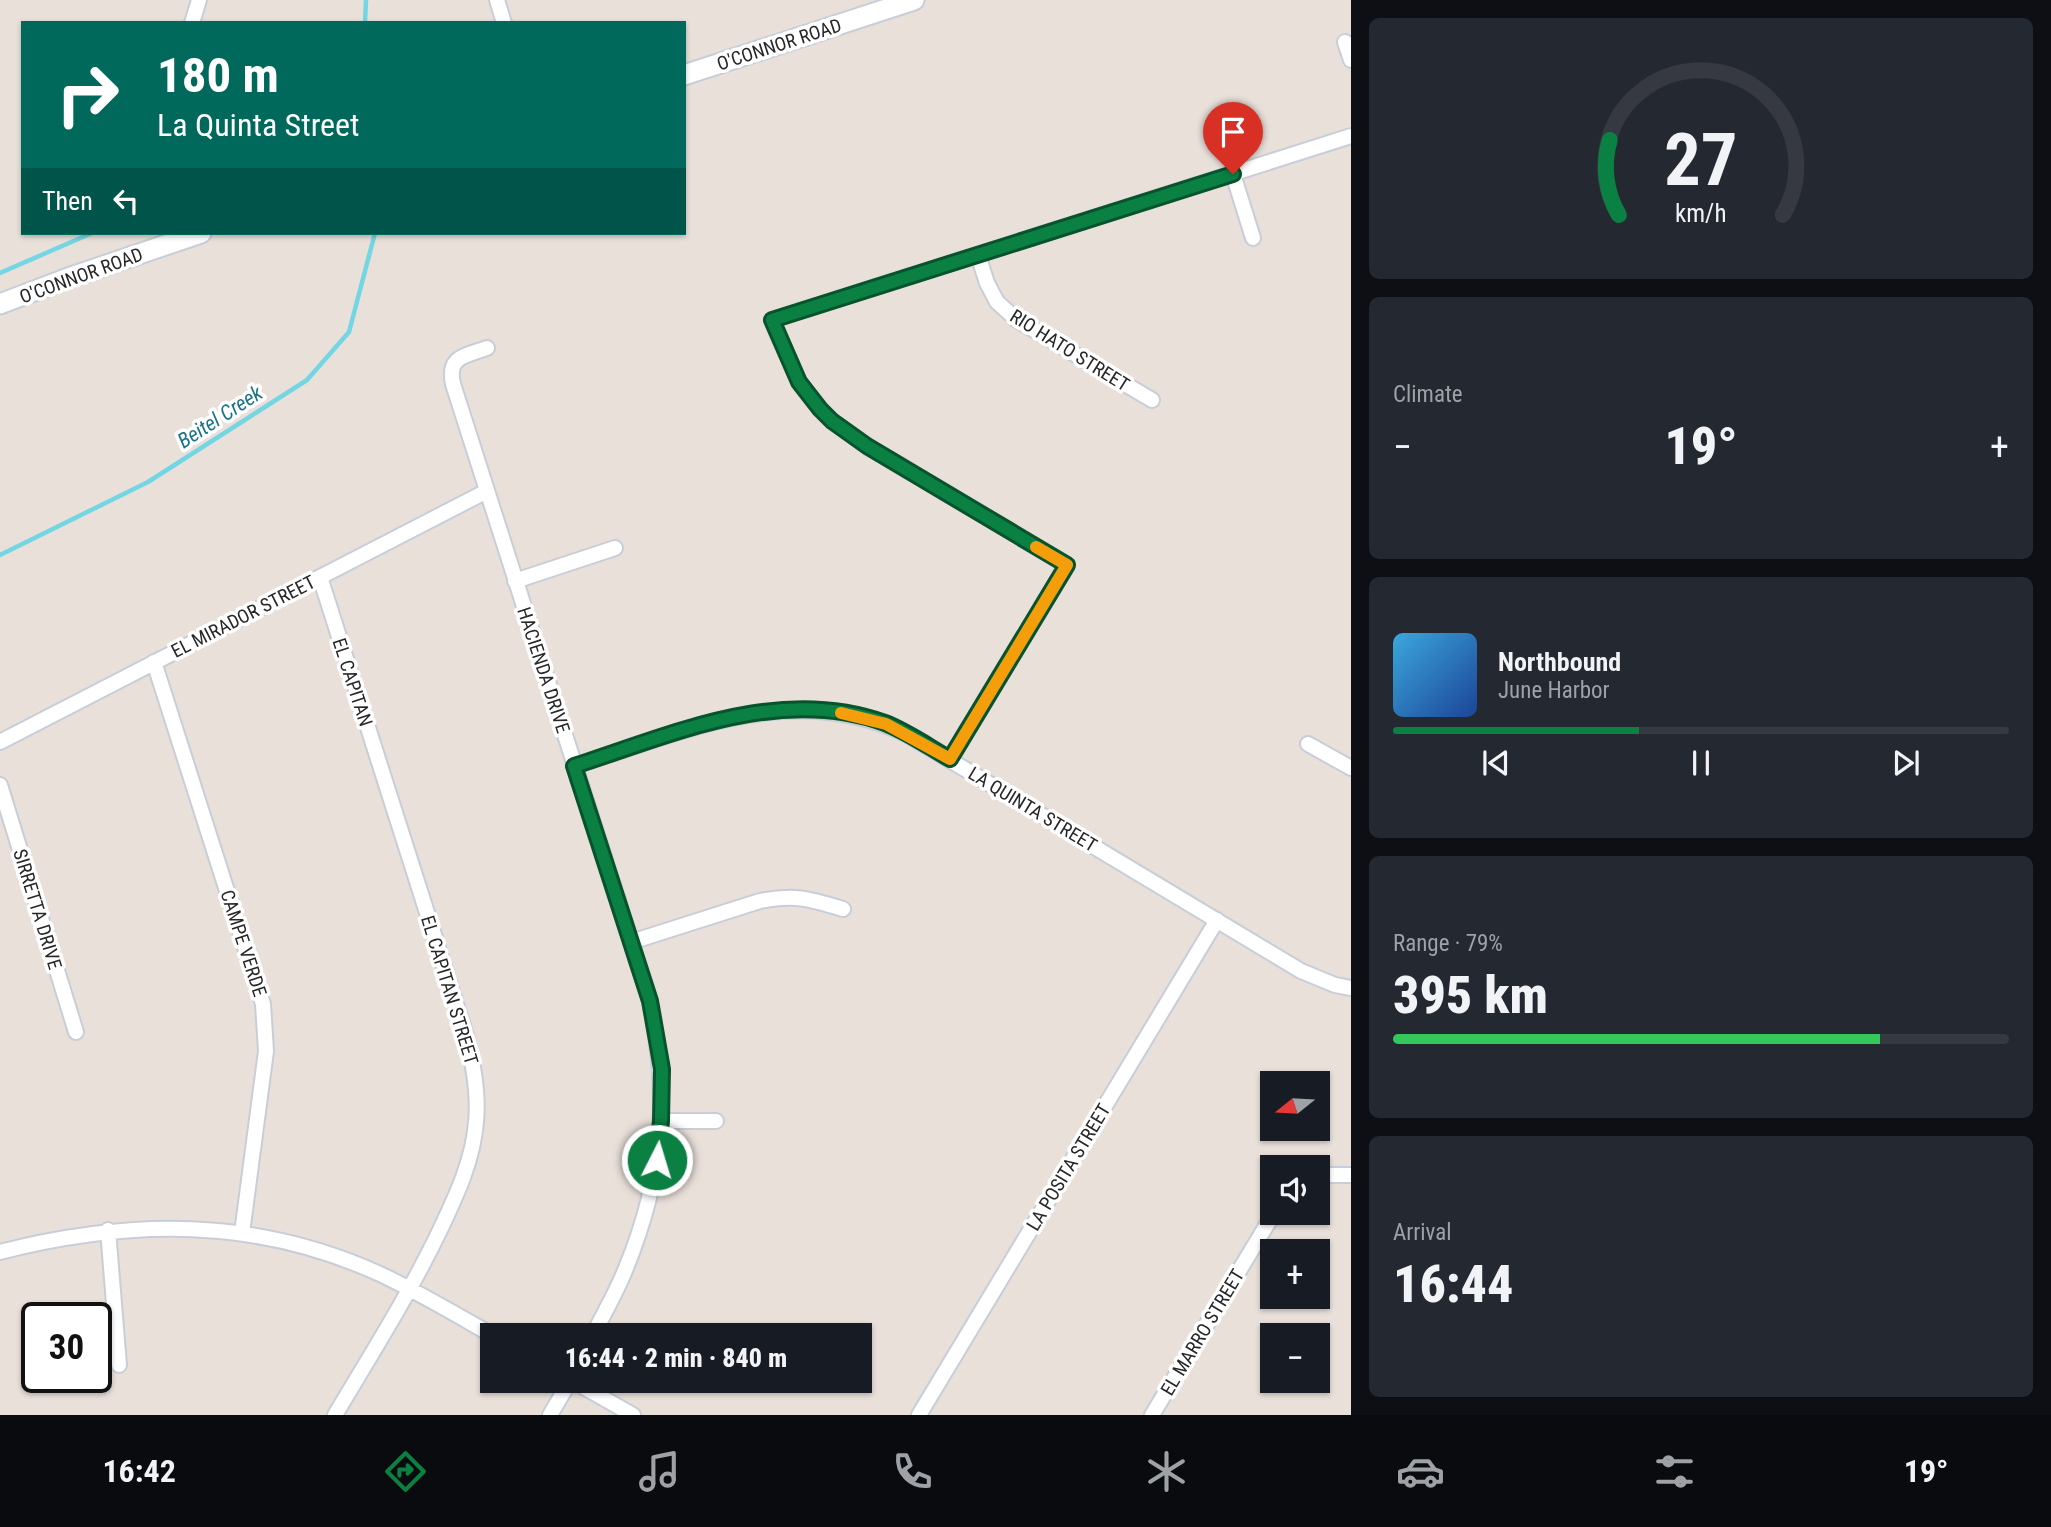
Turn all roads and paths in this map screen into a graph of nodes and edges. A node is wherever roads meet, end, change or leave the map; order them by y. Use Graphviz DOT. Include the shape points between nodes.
graph roads {
  1 [pos="200,0"];
  2 [pos="496,0"];
  3 [pos="914,0"];
  4 [pos="193,21"];
  5 [pos="503,21"];
  6 [pos="1345,42"];
  7 [pos="1351,60"];
  8 [pos="686,74"];
  9 [pos="1351,136"];
  10 [pos="1233,174"];
  11 [pos="195,235"];
  12 [pos="1253,238"];
  13 [pos="978,255"];
  14 [pos="0,304"];
  15 [pos="487,348"];
  16 [pos="1152,400"];
  17 [pos="486,492"];
  18 [pos="615,548"];
  19 [pos="320,577"];
  20 [pos="515,581"];
  21 [pos="154,662"];
  22 [pos="0,741"];
  23 [pos="1308,744"];
  24 [pos="950,759"];
  25 [pos="574,766"];
  26 [pos="1351,768"];
  27 [pos="0,785"];
  28 [pos="387,788"];
  29 [pos="843,909"];
  30 [pos="1217,920"];
  31 [pos="631,942"];
  32 [pos="1351,988"];
  33 [pos="76,1032"];
  34 [pos="661,1121"];
  35 [pos="716,1121"];
  36 [pos="1330,1175"];
  37 [pos="1351,1175"];
  38 [pos="1267,1225"];
  39 [pos="108,1230"];
  40 [pos="242,1233"];
  41 [pos="0,1252"];
  42 [pos="410,1289"];
  43 [pos="599,1323"];
  44 [pos="480,1328"];
  45 [pos="119,1365"];
  46 [pos="564,1393"];
  47 [pos="593,1393"];
  48 [pos="335,1415"];
  49 [pos="550,1415"];
  50 [pos="633,1415"];
  51 [pos="919,1415"];
  52 [pos="1152,1415"];
  1 -- 4 [label="street"];
  2 -- 5 [label="street"];
  3 -- 8 [label="main road, O'CONNOR ROAD"];
  6 -- 7 [label="street"];
  9 -- 10 [label="street"];
  10 -- 12 [label="street"];
  10 -- 13 [label="street"];
  11 -- 14 [label="main road, O'CONNOR ROAD"];
  13 -- 16 [label="street, RIO HATO STREET" via="997,302 1017,320"];
  13 -- 24 [label="street" via="772,320 799,382 832,421 1067,565"];
  15 -- 17 [label="street, HACIENDA DRIVE" via="460,358 451,372"];
  17 -- 19 [label="street, EL MIRADOR STREET"];
  17 -- 20 [label="street, HACIENDA DRIVE"];
  18 -- 20 [label="street"];
  19 -- 21 [label="street, EL MIRADOR STREET"];
  19 -- 28 [label="street, EL CAPITAN"];
  20 -- 25 [label="street, HACIENDA DRIVE"];
  21 -- 22 [label="street, EL MIRADOR STREET"];
  21 -- 40 [label="street, CAMPE VERDE" via="266,1019 267,1051"];
  23 -- 26 [label="street"];
  24 -- 25 [label="street, LA QUINTA STREET" via="886,724 857,715 799,709 741,715"];
  24 -- 30 [label="street, LA QUINTA STREET"];
  25 -- 31 [label="street, HACIENDA DRIVE"];
  27 -- 33 [label="street, SIRRETTA DRIVE"];
  28 -- 42 [label="street, EL CAPITAN STREET" via="465,1032 477,1099 467,1166"];
  29 -- 31 [label="street" via="805,898 780,897"];
  30 -- 32 [label="street, LA QUINTA STREET" via="1301,971"];
  30 -- 51 [label="street, LA POSITA STREET"];
  31 -- 34 [label="street, HACIENDA DRIVE" via="658,1038"];
  34 -- 35 [label="street"];
  34 -- 43 [label="street, HACIENDA DRIVE" via="649,1203 625,1271"];
  36 -- 37 [label="street"];
  38 -- 52 [label="street, EL MARRO STREET"];
  39 -- 40 [label="street"];
  39 -- 41 [label="street"];
  39 -- 45 [label="street"];
  40 -- 42 [label="street" via="328,1255"];
  42 -- 44 [label="street"];
  42 -- 48 [label="street, EL CAPITAN STREET"];
  46 -- 49 [label="street"];
  47 -- 50 [label="street"];
}
